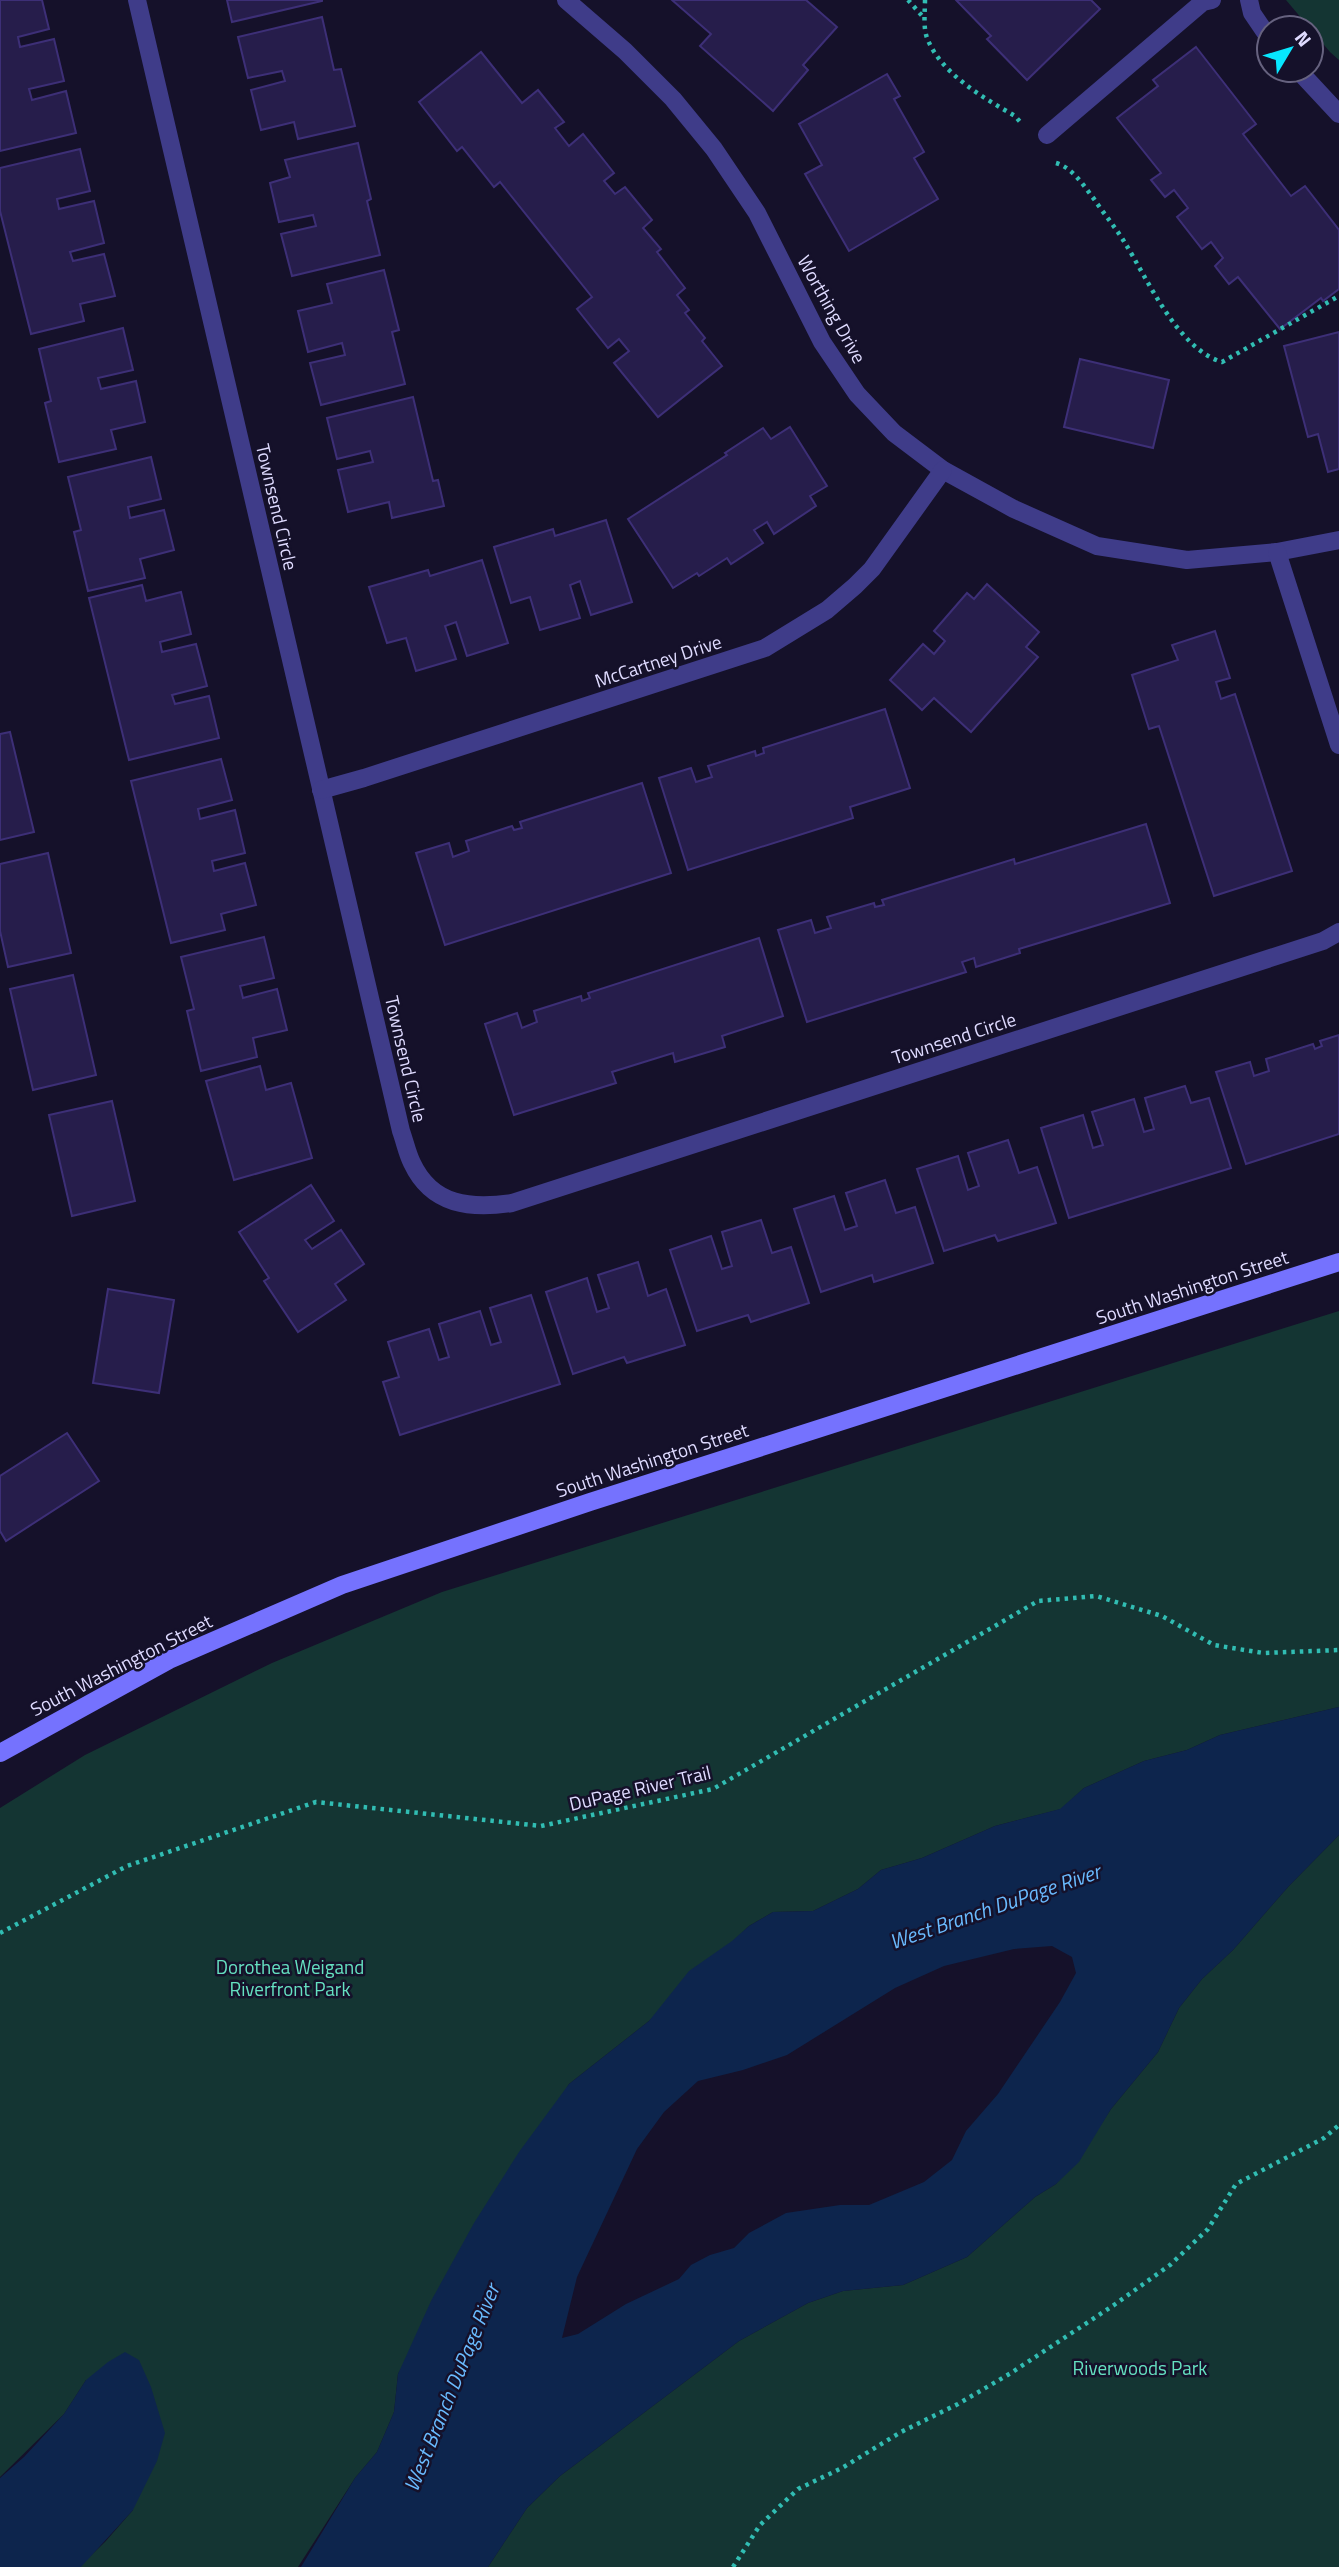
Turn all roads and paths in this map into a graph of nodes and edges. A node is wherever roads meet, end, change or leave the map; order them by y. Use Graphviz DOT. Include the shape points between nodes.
graph roads {
  1 [pos="137,0"];
  2 [pos="566,0"];
  3 [pos="908,0"];
  4 [pos="925,0"];
  5 [pos="1212,0"];
  6 [pos="1249,0"];
  7 [pos="1255,17"];
  8 [pos="925,19"];
  9 [pos="1311,84"];
  10 [pos="1339,114"];
  11 [pos="1026,130"];
  12 [pos="1047,135"];
  13 [pos="1048,158"];
  14 [pos="1339,296"];
  15 [pos="943,470"];
  16 [pos="1339,540"];
  17 [pos="1277,552"];
  18 [pos="1339,745"];
  19 [pos="321,790"];
  20 [pos="1339,932"];
  21 [pos="1339,1262"];
  22 [pos="1339,1650"];
  23 [pos="0,1753"];
  24 [pos="0,1933"];
  25 [pos="1339,2125"];
  26 [pos="733,2567"];
  1 -- 19 [label="street, Townsend Circle"];
  2 -- 15 [label="street, Worthing Drive" via="673,99 714,149 757,213 822,342 857,394 894,433"];
  3 -- 8 [label="path"];
  4 -- 8 [label="path"];
  5 -- 12 [label="street" via="1203,2"];
  6 -- 7 [label="street"];
  8 -- 11 [label="path" via="927,37 941,60 966,87 1015,116"];
  9 -- 10 [label="street"];
  13 -- 14 [label="path" via="1079,179 1154,294 1209,358 1222,362"];
  15 -- 17 [label="street, Worthing Drive" via="1014,509 1097,546 1187,560"];
  15 -- 19 [label="street, McCartney Drive" via="864,578 827,610 765,648"];
  16 -- 17 [label="street, Worthing Drive"];
  17 -- 18 [label="street"];
  19 -- 20 [label="street, Townsend Circle" via="412,1164 436,1193 457,1204 482,1208 512,1203"];
  21 -- 23 [label="main road, South Washington Street" via="342,1585 169,1660"];
  22 -- 24 [label="path, DuPage River Trail" via="1264,1653 1214,1645 1162,1616 1096,1596 1038,1601 713,1789 541,1826 316,1802 127,1866"];
  25 -- 26 [label="path" via="1324,2138 1236,2184 1208,2229 1170,2266 1114,2305 958,2404 798,2489 760,2525"];
}
